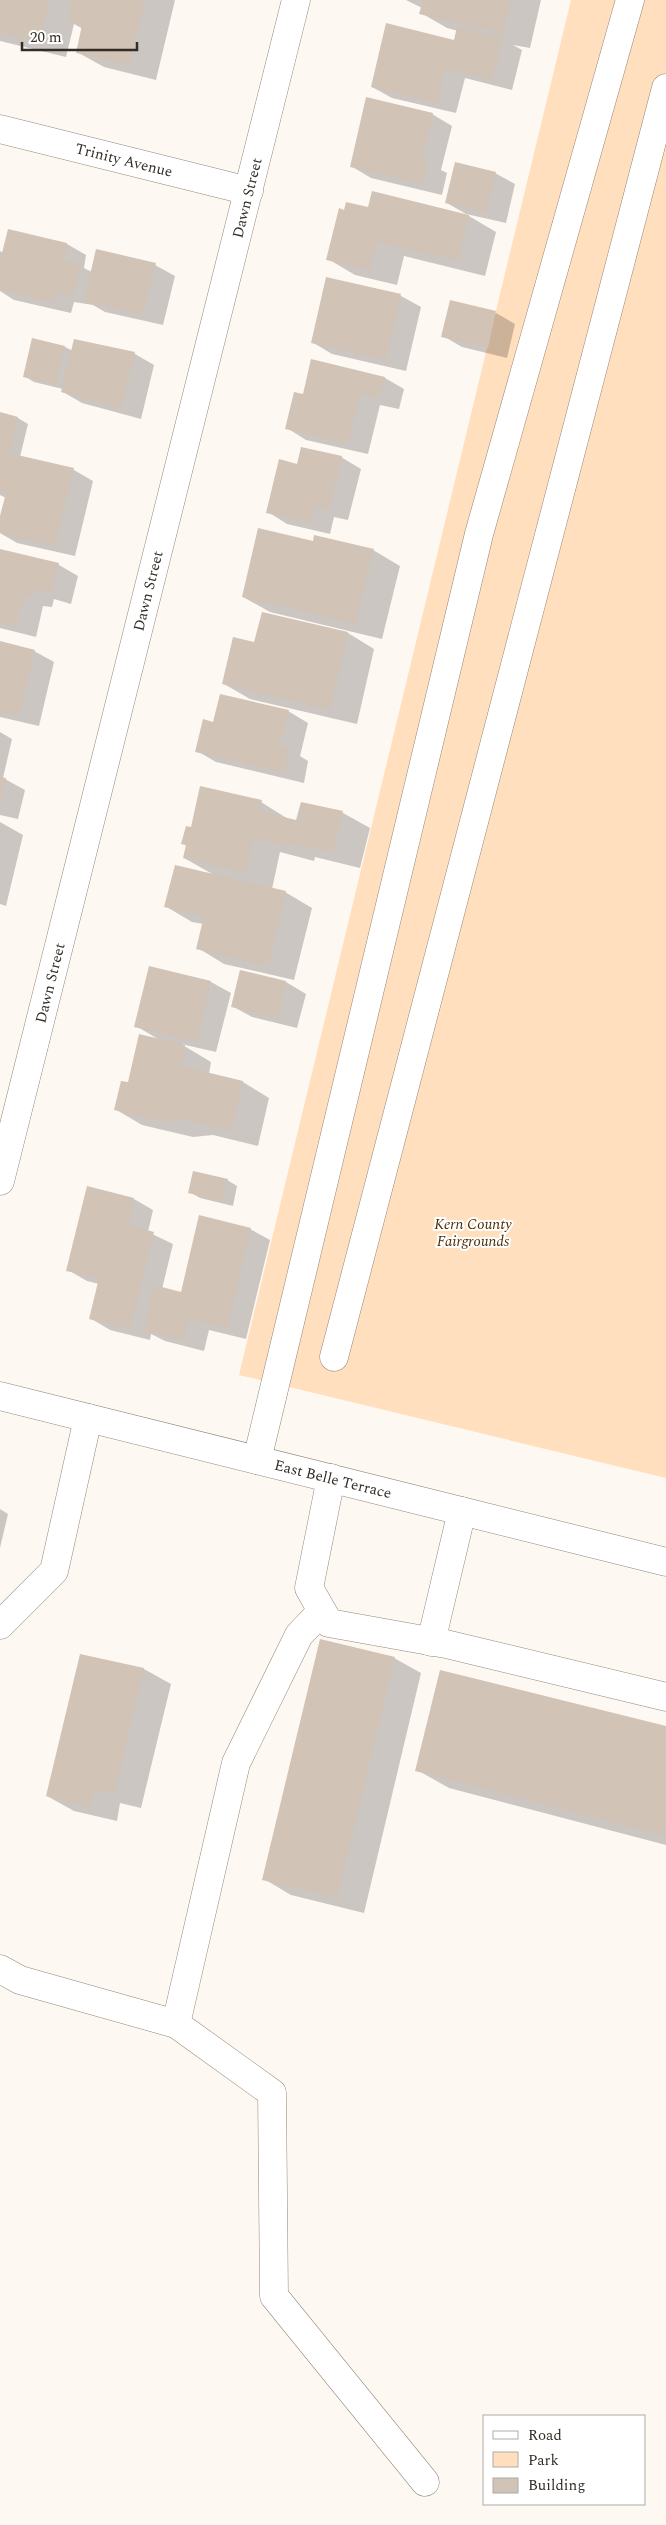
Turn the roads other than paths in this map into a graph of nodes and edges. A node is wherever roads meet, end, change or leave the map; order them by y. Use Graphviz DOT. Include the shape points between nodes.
graph roads {
  1 [pos="296,0"];
  2 [pos="630,0"];
  3 [pos="666,88"];
  4 [pos="0,129"];
  5 [pos="249,190"];
  6 [pos="0,1181"];
  7 [pos="334,1356"];
  8 [pos="0,1396"];
  9 [pos="88,1418"];
  10 [pos="256,1460"];
  11 [pos="331,1478"];
  12 [pos="462,1511"];
  13 [pos="666,1562"];
  14 [pos="322,1611"];
  15 [pos="0,1626"];
  16 [pos="432,1642"];
  17 [pos="666,1697"];
  18 [pos="0,1968"];
  19 [pos="176,2024"];
  20 [pos="425,2482"];
  1 -- 5 [label="street, Dawn Street"];
  2 -- 10 [label="street" via="479,534"];
  3 -- 7 [label="street"];
  4 -- 5 [label="street, Trinity Avenue"];
  5 -- 6 [label="street, Dawn Street"];
  8 -- 9 [label="street, East Belle Terrace"];
  9 -- 10 [label="street, East Belle Terrace"];
  9 -- 15 [label="street" via="54,1571"];
  10 -- 11 [label="street, East Belle Terrace"];
  11 -- 12 [label="street, East Belle Terrace"];
  11 -- 14 [label="street" via="309,1588"];
  12 -- 13 [label="street, East Belle Terrace"];
  12 -- 16 [label="street"];
  14 -- 16 [label="street" via="329,1623"];
  14 -- 19 [label="street" via="299,1635 236,1763"];
  16 -- 17 [label="street"];
  18 -- 19 [label="street" via="20,1980"];
  19 -- 20 [label="street" via="272,2093 274,2296"];
}
